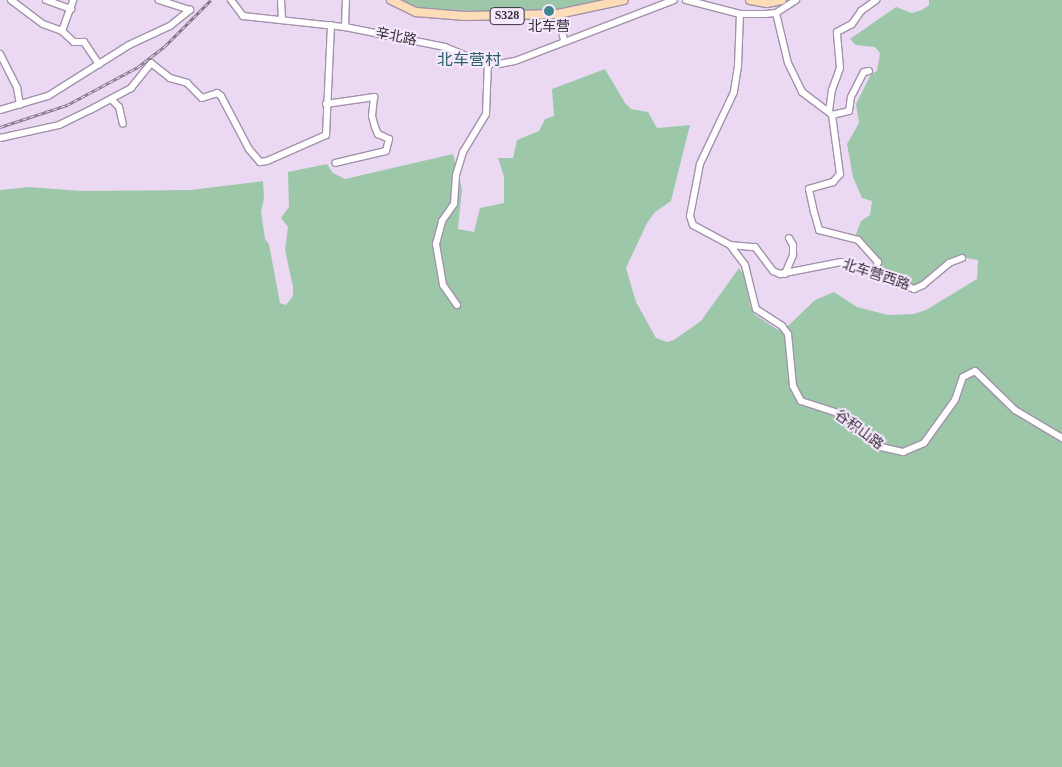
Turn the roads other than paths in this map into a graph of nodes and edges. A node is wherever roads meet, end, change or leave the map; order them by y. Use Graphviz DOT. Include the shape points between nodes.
graph roads {
  1 [pos="11,0"];
  2 [pos="46,0"];
  3 [pos="73,0"];
  4 [pos="159,0"];
  5 [pos="231,0"];
  6 [pos="281,0"];
  7 [pos="346,0"];
  8 [pos="391,0"];
  9 [pos="624,0"];
  10 [pos="674,0"];
  11 [pos="686,0"];
  12 [pos="750,0"];
  13 [pos="782,0"];
  14 [pos="796,0"];
  15 [pos="876,0"];
  16 [pos="71,10"];
  17 [pos="776,12"];
  18 [pos="558,14"];
  19 [pos="740,14"];
  20 [pos="282,19"];
  21 [pos="331,25"];
  22 [pos="345,27"];
  23 [pos="62,31"];
  24 [pos="564,41"];
  25 [pos="0,54"];
  26 [pos="488,63"];
  27 [pos="99,64"];
  28 [pos="869,71"];
  29 [pos="111,99"];
  30 [pos="326,104"];
  31 [pos="20,106"];
  32 [pos="0,110"];
  33 [pos="831,113"];
  34 [pos="123,124"];
  35 [pos="0,138"];
  36 [pos="335,163"];
  37 [pos="789,238"];
  38 [pos="730,245"];
  39 [pos="962,258"];
  40 [pos="786,274"];
  41 [pos="874,274"];
  42 [pos="457,305"];
  43 [pos="1062,438"];
  1 -- 23 [label="street" via="43,24"];
  2 -- 16 [label="street"];
  3 -- 16 [label="street"];
  4 -- 27 [label="street" via="190,10 170,26 129,45"];
  5 -- 20 [label="street, 辛北路" via="243,16"];
  6 -- 20 [label="street"];
  7 -- 22 [label="street"];
  8 -- 18 [label="main road, S328" via="416,12 443,16"];
  9 -- 18 [label="main road, S328"];
  10 -- 24 [label="street, 辛北路"];
  11 -- 19 [label="street"];
  12 -- 13 [label="main road" via="771,3"];
  14 -- 17 [label="street"];
  15 -- 33 [label="street" via="861,11 852,24 837,32 840,68 832,90"];
  16 -- 23 [label="street"];
  17 -- 19 [label="street"];
  17 -- 33 [label="street" via="781,42 802,92"];
  18 -- 24 [label="street"];
  19 -- 38 [label="street" via="734,92 726,113 706,146 690,216 698,230"];
  20 -- 21 [label="street, 辛北路"];
  21 -- 22 [label="street, 辛北路"];
  21 -- 30 [label="street"];
  22 -- 26 [label="street, 辛北路" via="445,47"];
  23 -- 27 [label="street" via="74,42 87,44"];
  24 -- 26 [label="street, 辛北路" via="515,60"];
  25 -- 31 [label="street" via="17,88"];
  26 -- 42 [label="street" via="486,114 463,152 456,175 454,204 442,221 436,244 443,285"];
  27 -- 31 [label="street" via="56,92"];
  28 -- 33 [label="street" via="864,72 850,97 849,111"];
  29 -- 30 [label="street" via="130,88 151,63 170,78 187,83 202,98 217,92 248,147 263,162 326,134"];
  29 -- 34 [label="street" via="118,107"];
  29 -- 35 [label="street" via="59,125"];
  30 -- 36 [label="street" via="374,98 372,116 375,127 378,134 389,139 386,151"];
  31 -- 32 [label="street"];
  33 -- 41 [label="street" via="840,174 833,182 809,189 816,221 819,230 858,240 878,262"];
  37 -- 40 [label="street" via="793,255"];
  38 -- 40 [label="street" via="756,247 773,271"];
  38 -- 43 [label="street, 谷积山路" via="745,265 756,309 782,326 788,334 793,386 801,401 840,413 881,447 902,452 924,443 955,400 963,377 975,371 1015,410"];
  39 -- 41 [label="street, 北车营西路" via="914,288"];
  40 -- 41 [label="street, 北车营西路" via="841,262"];
}
